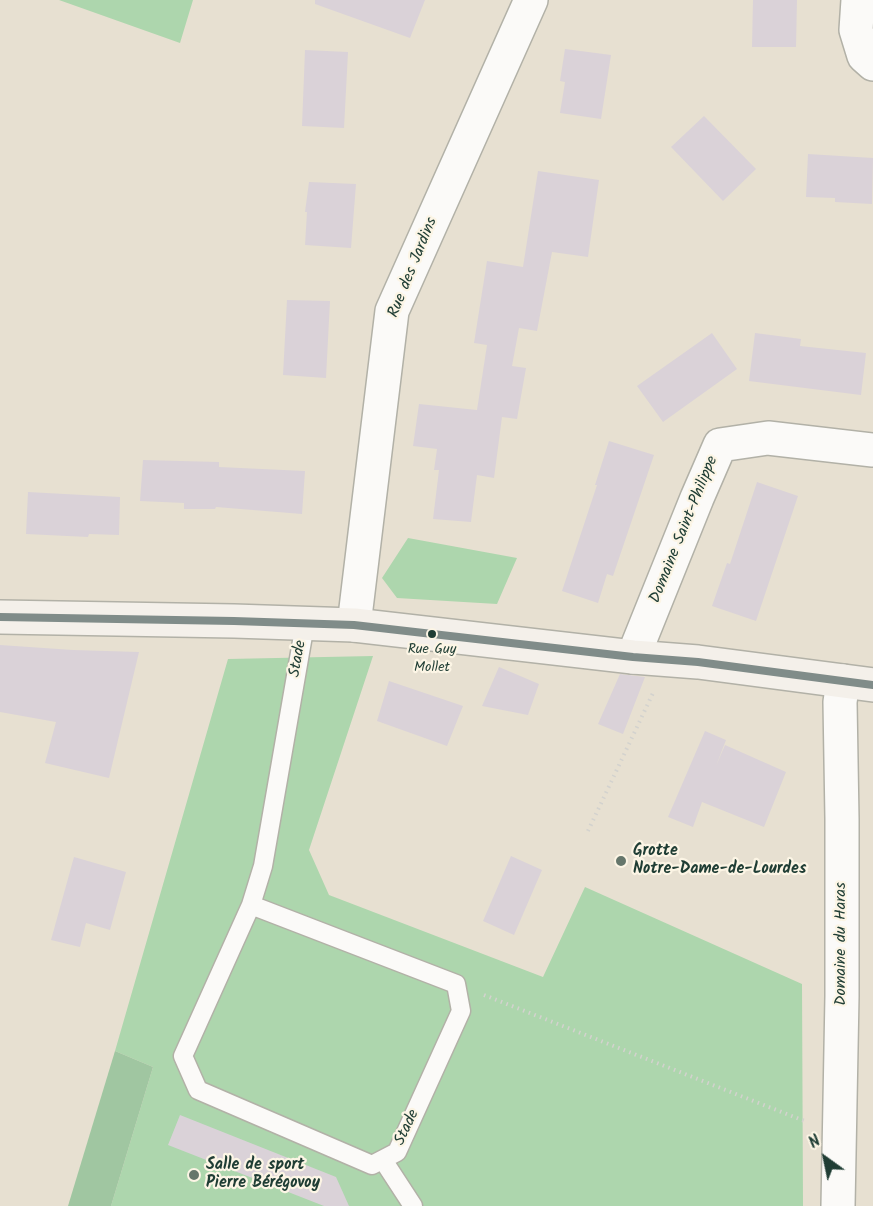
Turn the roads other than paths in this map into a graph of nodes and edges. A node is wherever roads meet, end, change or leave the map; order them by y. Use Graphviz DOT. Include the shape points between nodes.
graph roads {
  1 [pos="531,0"];
  2 [pos="858,0"];
  3 [pos="873,64"];
  4 [pos="873,450"];
  5 [pos="0,617"];
  6 [pos="305,624"];
  7 [pos="354,625"];
  8 [pos="633,657"];
  9 [pos="858,683"];
  10 [pos="251,904"];
  11 [pos="384,1160"];
  12 [pos="413,1206"];
  13 [pos="838,1206"];
  1 -- 7 [label="street, Rue des Jardins" via="392,311"];
  2 -- 3 [label="street" via="856,30 864,56"];
  4 -- 8 [label="street, Domaine Saint-Philippe" via="768,438 720,445"];
  5 -- 6 [label="street"];
  6 -- 7 [label="street"];
  6 -- 10 [label="lane, Stade" via="262,866"];
  7 -- 8 [label="street"];
  8 -- 9 [label="street"];
  9 -- 13 [label="street, Domaine du Haras" via="840,702"];
  10 -- 11 [label="lane, Stade" via="183,1056 198,1090 372,1166"];
  10 -- 11 [label="lane, Stade" via="456,984 461,1011 397,1152"];
  11 -- 12 [label="lane"];
}
